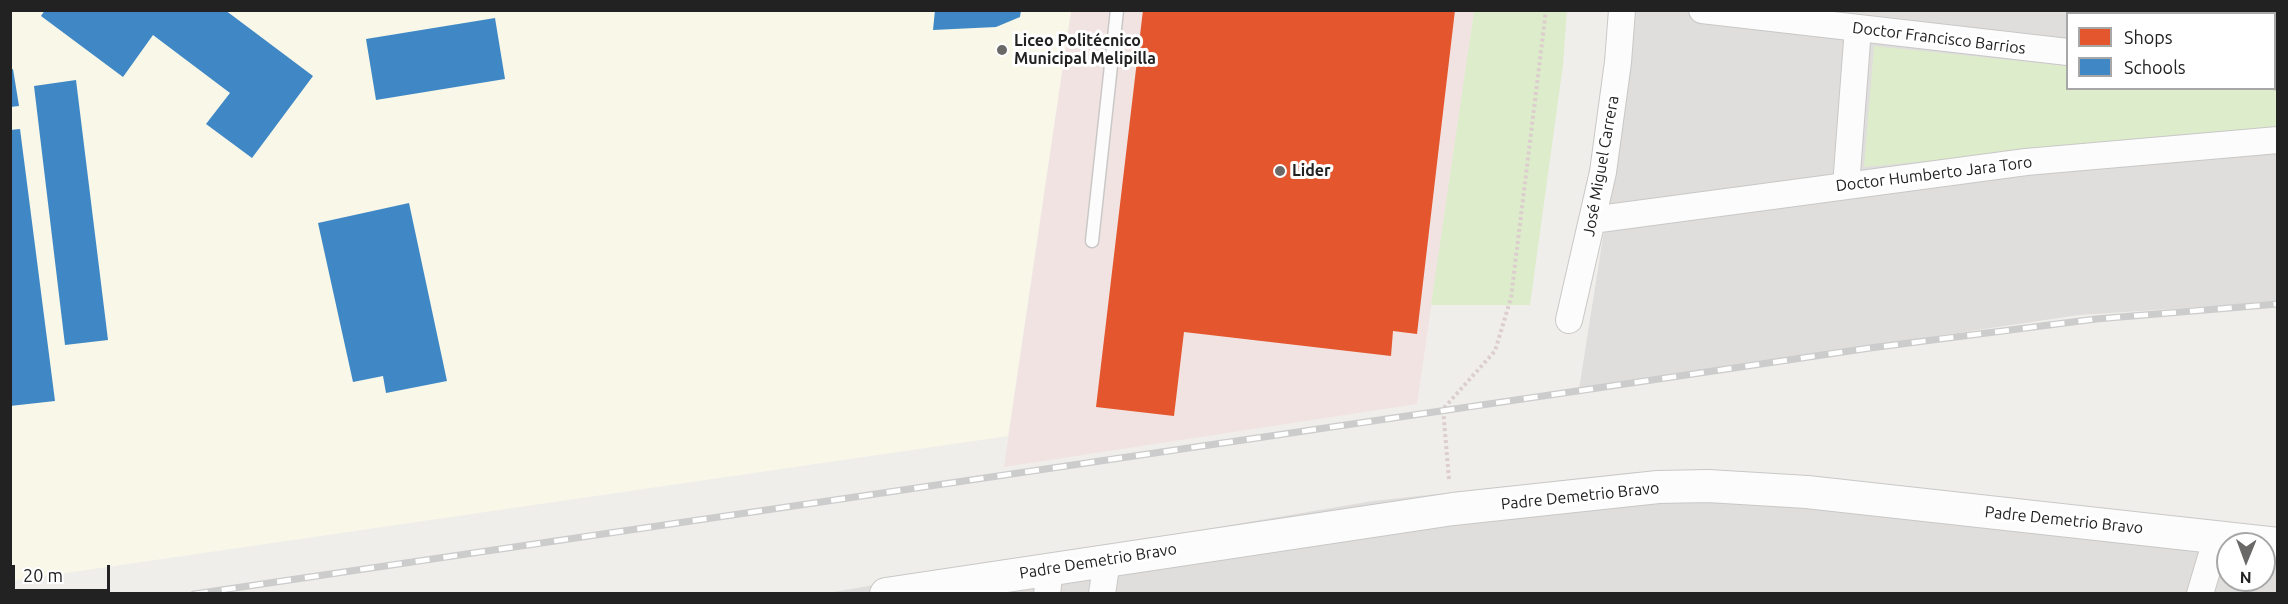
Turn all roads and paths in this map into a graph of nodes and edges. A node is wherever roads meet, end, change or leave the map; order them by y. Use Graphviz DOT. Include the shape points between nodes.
graph roads {
  1 [pos="1117,10"];
  2 [pos="1546,10"];
  3 [pos="1622,10"];
  4 [pos="1702,10"];
  5 [pos="1858,28"];
  6 [pos="2066,52"];
  7 [pos="2277,140"];
  8 [pos="1846,186"];
  9 [pos="1592,220"];
  10 [pos="1092,241"];
  11 [pos="1569,320"];
  12 [pos="1453,509"];
  13 [pos="2216,537"];
  14 [pos="2216,540"];
  15 [pos="1107,560"];
  16 [pos="1049,581"];
  17 [pos="886,594"];
  18 [pos="1102,594"];
  19 [pos="2200,594"];
  1 -- 10 [label="lane"];
  2 -- 12 [label="path" via="1511,298 1495,351 1443,409"];
  3 -- 9 [label="street, José Miguel Carrera" via="1611,123"];
  4 -- 5 [label="street, Doctor Francisco Barrios"];
  5 -- 6 [label="street, Doctor Francisco Barrios"];
  5 -- 8 [label="street"];
  7 -- 8 [label="street, Doctor Humberto Jara Toro" via="2026,162"];
  8 -- 9 [label="street, Doctor Humberto Jara Toro"];
  9 -- 11 [label="street, José Miguel Carrera"];
  12 -- 13 [label="street, Padre Demetrio Bravo" via="1658,487 1708,486 1807,492"];
  12 -- 15 [label="street, Padre Demetrio Bravo"];
  14 -- 19 [label="street"];
  15 -- 16 [label="street, Padre Demetrio Bravo"];
  15 -- 18 [label="street"];
  16 -- 17 [label="street, Padre Demetrio Bravo"];
}
